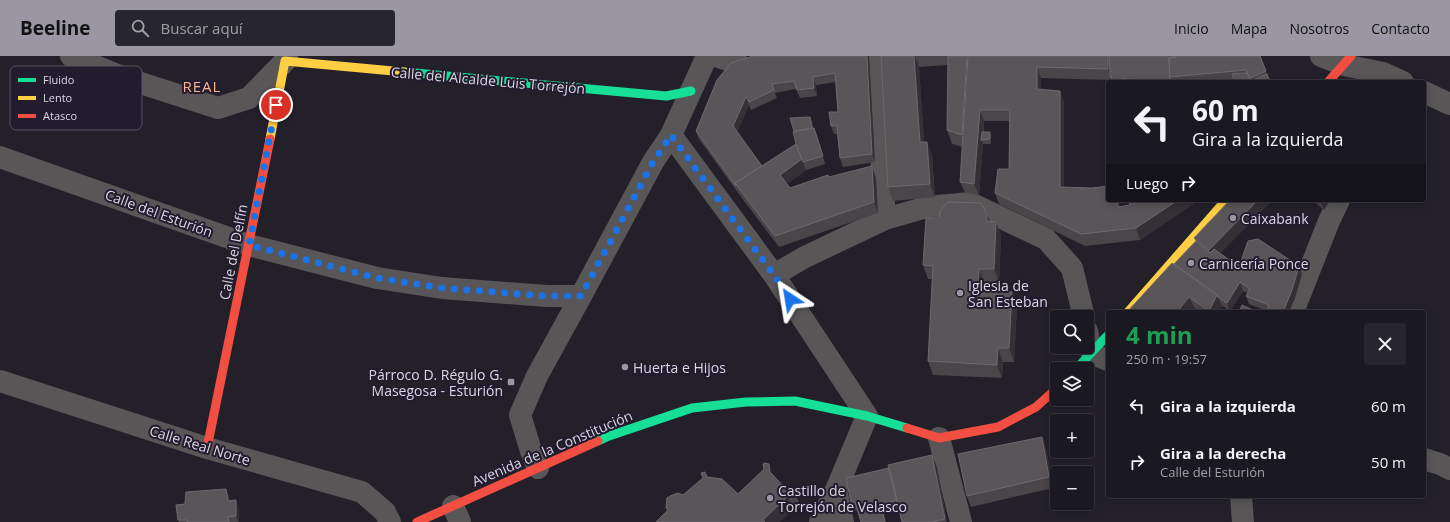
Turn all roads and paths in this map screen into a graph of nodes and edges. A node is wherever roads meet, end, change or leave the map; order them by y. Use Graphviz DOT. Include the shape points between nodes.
graph roads {
  1 [pos="71,56"];
  2 [pos="707,56"];
  3 [pos="716,56"];
  4 [pos="736,56"];
  5 [pos="875,56"];
  6 [pos="1321,56"];
  7 [pos="286,58"];
  8 [pos="95,66"];
  9 [pos="1345,68"];
  10 [pos="1330,80"];
  11 [pos="1399,80"];
  12 [pos="142,83"];
  13 [pos="691,91"];
  14 [pos="1426,93"];
  15 [pos="1450,104"];
  16 [pos="671,135"];
  17 [pos="0,157"];
  18 [pos="1224,202"];
  19 [pos="1338,202"];
  20 [pos="885,219"];
  21 [pos="249,245"];
  22 [pos="774,275"];
  23 [pos="581,296"];
  24 [pos="1082,310"];
  25 [pos="1130,310"];
  26 [pos="1294,310"];
  27 [pos="1106,338"];
  28 [pos="1092,361"];
  29 [pos="0,381"];
  30 [pos="1050,394"];
  31 [pos="867,416"];
  32 [pos="939,438"];
  33 [pos="207,448"];
  34 [pos="1426,460"];
  35 [pos="538,468"];
  36 [pos="1450,469"];
  37 [pos="836,490"];
  38 [pos="1241,498"];
  39 [pos="456,514"];
  40 [pos="423,521"];
  41 [pos="390,522"];
  42 [pos="820,522"];
  43 [pos="843,522"];
  44 [pos="961,522"];
  45 [pos="1243,522"];
  1 -- 8 [label="street"];
  2 -- 13 [label="street"];
  3 -- 4 [label="street" via="724,59"];
  5 -- 20 [label="street"];
  6 -- 9 [label="street"];
  7 -- 12 [label="street" via="248,98 218,108"];
  7 -- 13 [label="street, Calle del Alcalde Luis Torrejón" via="666,96"];
  7 -- 21 [label="street, Calle del Delfín"];
  9 -- 10 [label="street"];
  9 -- 11 [label="street" via="1383,73"];
  13 -- 16 [label="street"];
  14 -- 15 [label="street"];
  16 -- 22 [label="street"];
  16 -- 23 [label="street" via="653,162"];
  17 -- 21 [label="street, Calle del Esturión"];
  18 -- 25 [label="street"];
  19 -- 26 [label="street"];
  20 -- 22 [label="street" via="805,257"];
  20 -- 24 [label="street" via="927,207 970,203 1046,239 1072,268"];
  21 -- 23 [label="street, Calle del Esturión" via="377,278 435,287 547,296"];
  21 -- 33 [label="street, Calle del Delfín"];
  22 -- 31 [label="street"];
  23 -- 35 [label="street" via="536,376 520,415"];
  27 -- 28 [label="street"];
  29 -- 33 [label="street, Calle Real Norte"];
  30 -- 32 [label="street" via="1036,407 998,427"];
  31 -- 32 [label="street, Avenida de la Constitución"];
  31 -- 35 [label="street, Avenida de la Constitución" via="795,401 746,402 692,408 609,436"];
  31 -- 37 [label="street"];
  32 -- 44 [label="street"];
  33 -- 41 [label="street, Calle Real Norte" via="362,492 385,512"];
  34 -- 36 [label="street"];
  35 -- 39 [label="street, Avenida de la Constitución"];
  37 -- 42 [label="street"];
  37 -- 43 [label="street"];
  38 -- 45 [label="street"];
  39 -- 40 [label="street, Avenida de la Constitución"];
}
